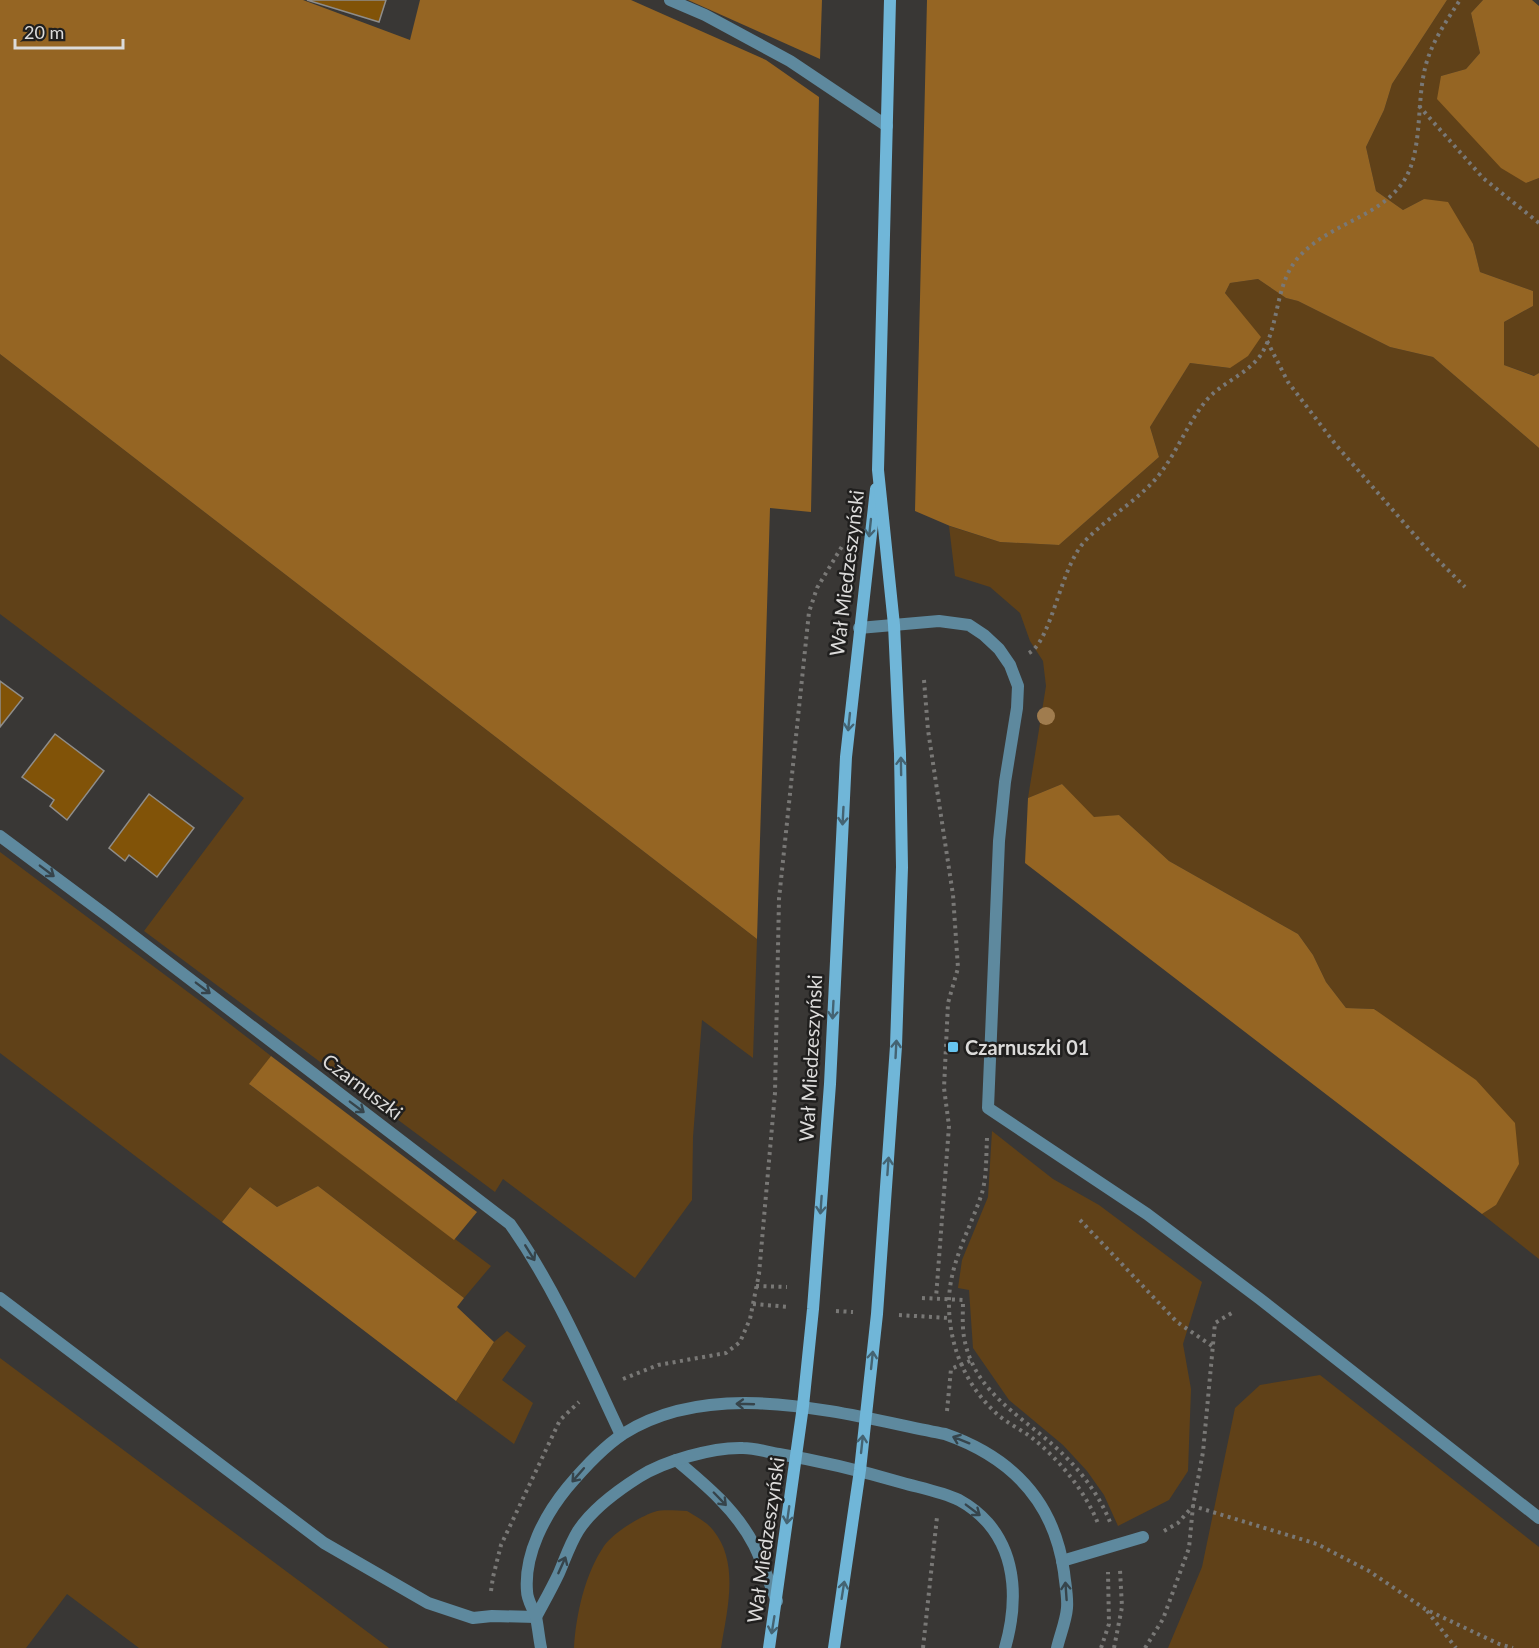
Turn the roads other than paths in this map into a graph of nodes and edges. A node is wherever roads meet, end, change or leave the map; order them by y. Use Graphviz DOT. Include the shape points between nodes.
graph roads {
  1 [pos="670,0"];
  2 [pos="890,0"];
  3 [pos="887,126"];
  4 [pos="878,470"];
  5 [pos="894,625"];
  6 [pos="860,628"];
  7 [pos="0,836"];
  8 [pos="0,1298"];
  9 [pos="803,1406"];
  10 [pos="865,1419"];
  11 [pos="621,1435"];
  12 [pos="796,1457"];
  13 [pos="676,1460"];
  14 [pos="860,1470"];
  15 [pos="1539,1518"];
  16 [pos="1143,1537"];
  17 [pos="1062,1561"];
  18 [pos="777,1601"];
  19 [pos="536,1617"];
  20 [pos="541,1648"];
  21 [pos="769,1648"];
  22 [pos="834,1648"];
  23 [pos="1005,1648"];
  24 [pos="1057,1648"];
  1 -- 3 [label="street" via="790,61"];
  2 -- 3 [label="main road, Wał Miedzeszyński"];
  3 -- 4 [label="main road, Wał Miedzeszyński"];
  4 -- 5 [label="main road, Wał Miedzeszyński"];
  4 -- 6 [label="main road, Wał Miedzeszyński, one-way"];
  5 -- 6 [label="street"];
  10 -- 5 [label="main road, Wał Miedzeszyński, one-way" via="879,1293 897,1022 902,867"];
  5 -- 15 [label="street" via="939,621 969,625 999,649 1018,686 999,841 988,1108 1147,1214"];
  6 -- 9 [label="main road, Wał Miedzeszyński, one-way" via="846,757 825,1148"];
  7 -- 11 [label="street, Czarnuszki, one-way" via="510,1224 550,1289"];
  8 -- 19 [label="street" via="324,1543 428,1604 472,1618"];
  9 -- 10 [label="street"];
  9 -- 11 [label="street, one-way" via="717,1403 650,1420"];
  9 -- 12 [label="main road, Wał Miedzeszyński"];
  14 -- 10 [label="main road, Wał Miedzeszyński, one-way"];
  17 -- 10 [label="street, one-way" via="1056,1535 1032,1491 989,1453 945,1434"];
  11 -- 19 [label="street, one-way" via="582,1470 554,1503 540,1531 528,1564 527,1592"];
  12 -- 13 [label="street" via="743,1448"];
  12 -- 14 [label="street"];
  12 -- 18 [label="main road, Wał Miedzeszyński, one-way"];
  13 -- 18 [label="street, one-way" via="720,1498 738,1520 754,1544"];
  19 -- 13 [label="street, one-way" via="578,1531 596,1509 640,1476"];
  22 -- 14 [label="main road, Wał Miedzeszyński, one-way"];
  14 -- 23 [label="street, one-way" via="959,1500 987,1521 1008,1560 1013,1585"];
  16 -- 17 [label="street"];
  24 -- 17 [label="street, one-way" via="1067,1609"];
  18 -- 21 [label="main road, Wał Miedzeszyński, one-way"];
  19 -- 20 [label="street"];
}
